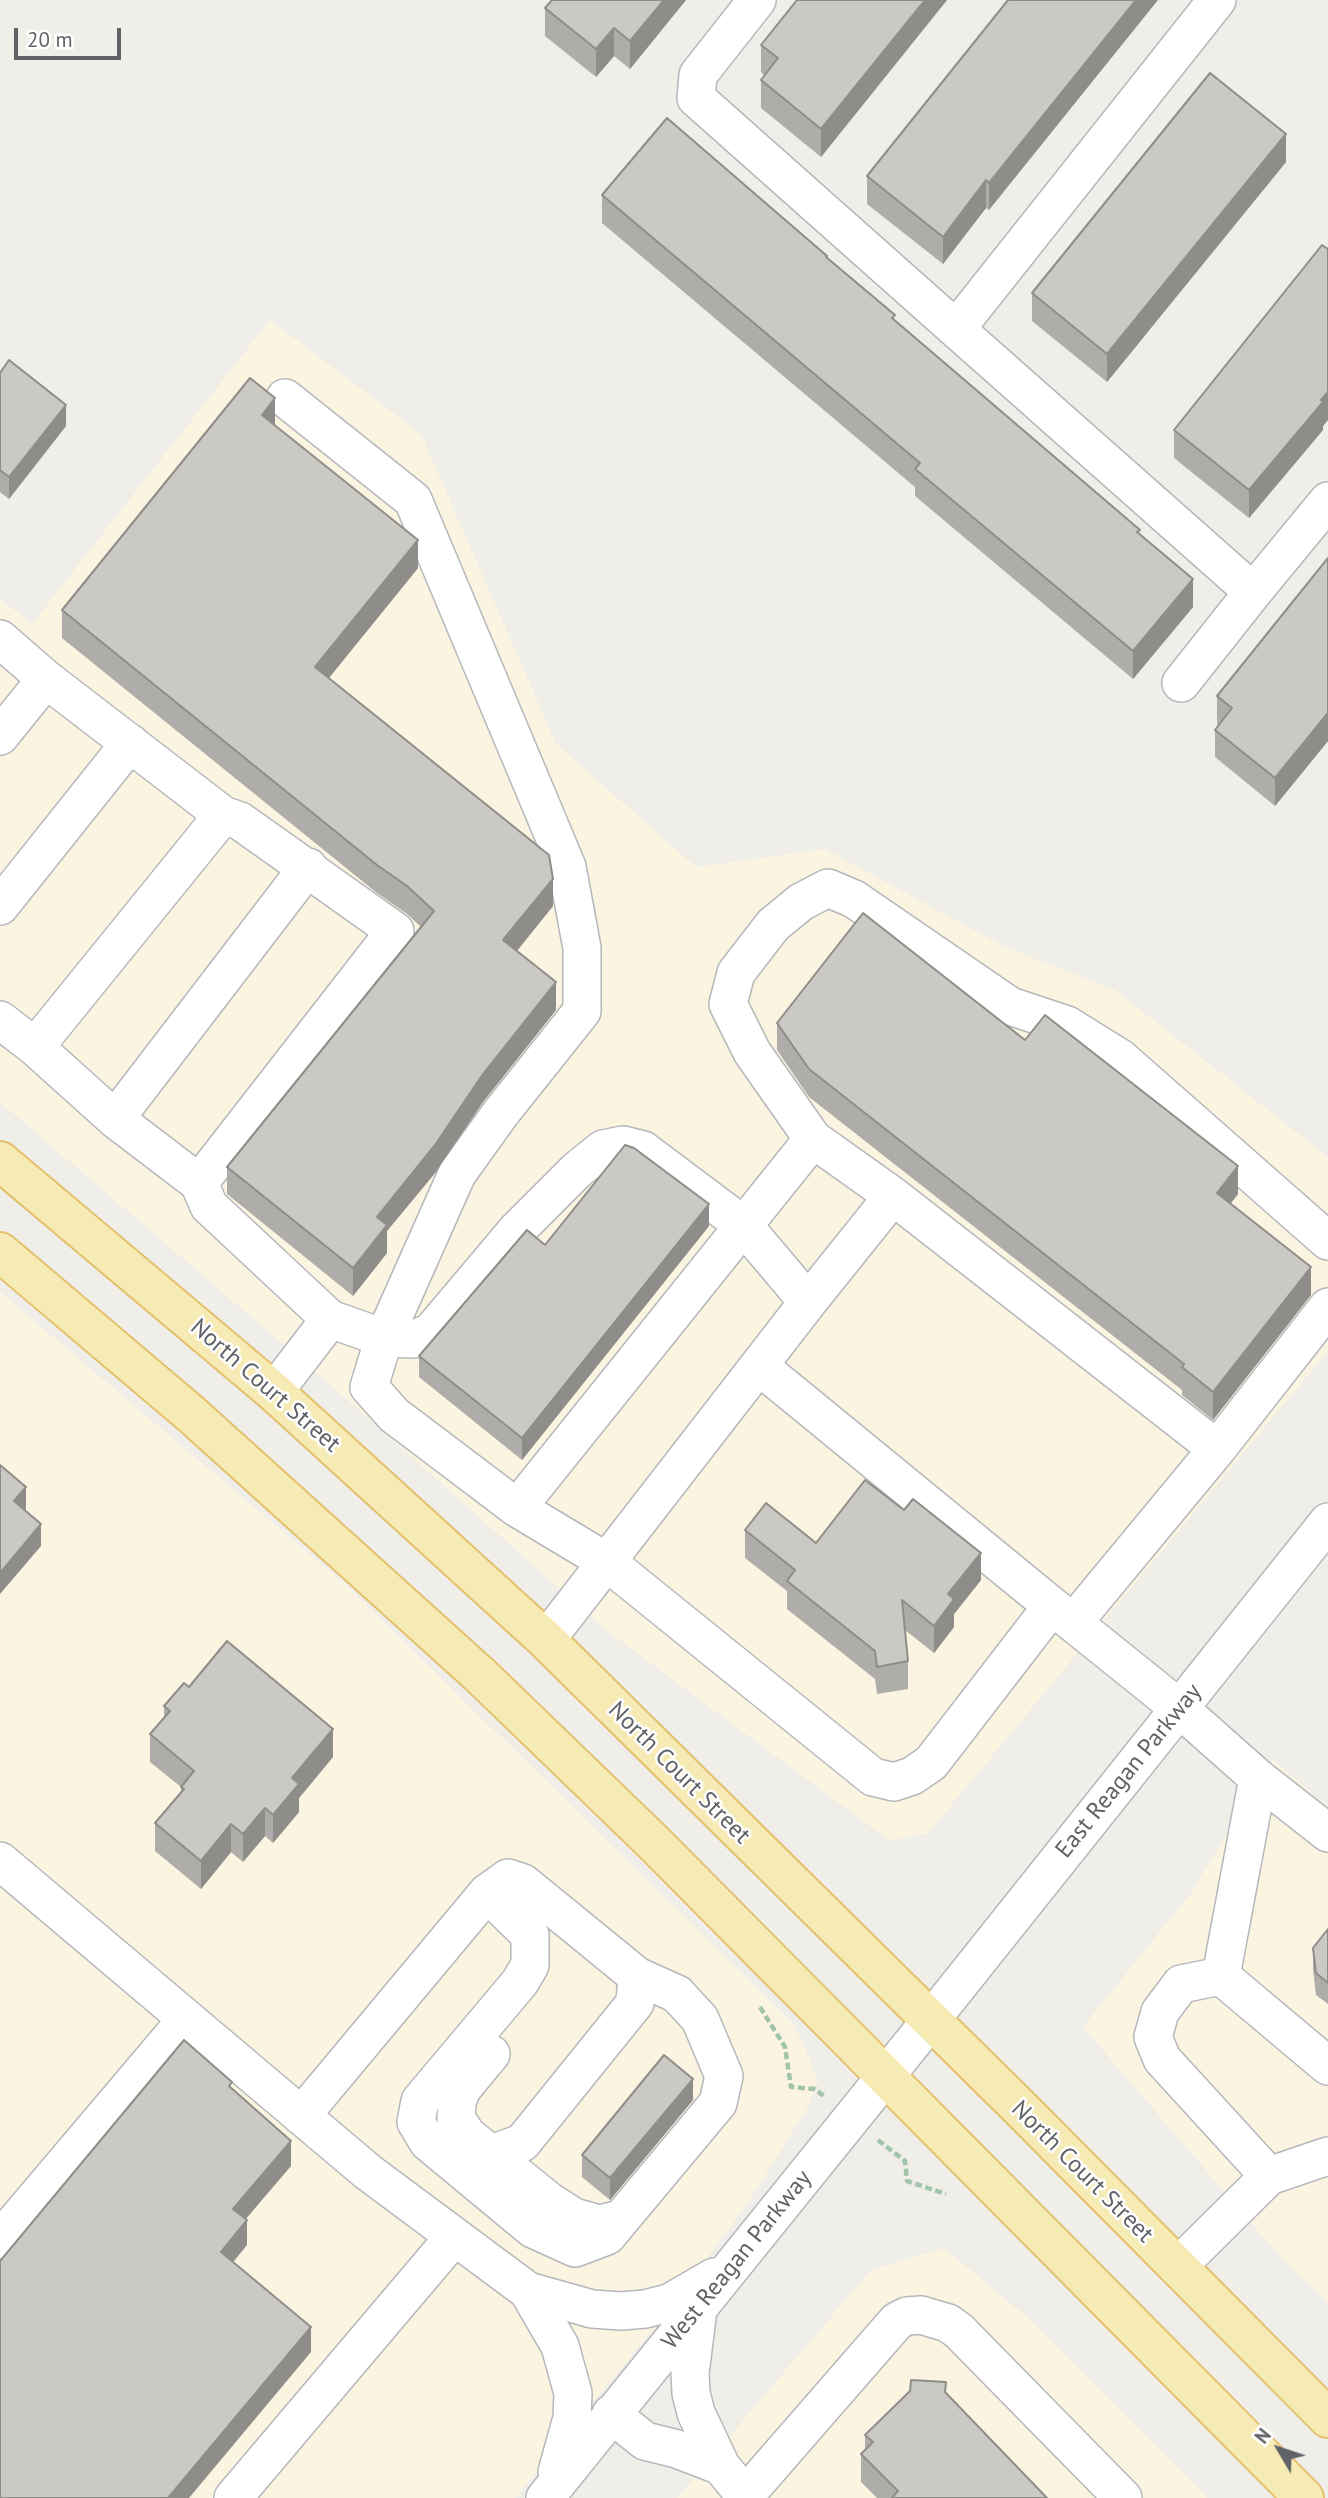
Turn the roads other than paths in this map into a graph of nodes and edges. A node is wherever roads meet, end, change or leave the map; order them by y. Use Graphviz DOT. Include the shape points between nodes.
graph roads {
  1 [pos="757,0"];
  2 [pos="1217,0"];
  3 [pos="956,329"];
  4 [pos="285,398"];
  5 [pos="1328,501"];
  6 [pos="1253,592"];
  7 [pos="0,639"];
  8 [pos="46,679"];
  9 [pos="1181,683"];
  10 [pos="0,736"];
  11 [pos="130,743"];
  12 [pos="223,815"];
  13 [pos="308,867"];
  14 [pos="0,906"];
  15 [pos="0,1020"];
  16 [pos="35,1046"];
  17 [pos="115,1119"];
  18 [pos="813,1139"];
  19 [pos="0,1161"];
  20 [pos="199,1183"];
  21 [pos="894,1196"];
  22 [pos="743,1225"];
  23 [pos="1328,1241"];
  24 [pos="0,1252"];
  25 [pos="808,1302"];
  26 [pos="1328,1307"];
  27 [pos="330,1320"];
  28 [pos="384,1338"];
  29 [pos="759,1366"];
  30 [pos="274,1392"];
  31 [pos="1217,1448"];
  32 [pos="517,1508"];
  33 [pos="1328,1522"];
  34 [pos="607,1562"];
  35 [pos="1062,1614"];
  36 [pos="546,1640"];
  37 [pos="1179,1708"];
  38 [pos="1258,1778"];
  39 [pos="1328,1833"];
  40 [pos="0,1861"];
  41 [pos="487,1893"];
  42 [pos="530,1935"];
  43 [pos="637,1976"];
  44 [pos="1221,1976"];
  45 [pos="187,2019"];
  46 [pos="930,2021"];
  47 [pos="1328,2066"];
  48 [pos="884,2077"];
  49 [pos="301,2116"];
  50 [pos="507,2149"];
  51 [pos="1328,2156"];
  52 [pos="1269,2176"];
  53 [pos="621,2219"];
  54 [pos="454,2237"];
  55 [pos="0,2240"];
  56 [pos="735,2263"];
  57 [pos="1177,2267"];
  58 [pos="528,2291"];
  59 [pos="698,2309"];
  60 [pos="611,2414"];
  61 [pos="1328,2418"];
  62 [pos="721,2466"];
  63 [pos="549,2494"];
  64 [pos="745,2497"];
  65 [pos="233,2498"];
  66 [pos="1123,2498"];
  67 [pos="1304,2498"];
  1 -- 3 [label="street" via="698,75 696,98"];
  2 -- 3 [label="street"];
  3 -- 6 [label="street"];
  4 -- 28 [label="street" via="413,500 567,867 582,948 582,1011 457,1174"];
  5 -- 6 [label="street"];
  6 -- 9 [label="street"];
  7 -- 8 [label="street"];
  8 -- 10 [label="street"];
  8 -- 11 [label="street"];
  11 -- 12 [label="street"];
  11 -- 14 [label="street"];
  12 -- 13 [label="street" via="240,821"];
  12 -- 16 [label="street"];
  13 -- 17 [label="street"];
  13 -- 20 [label="street" via="395,931"];
  15 -- 16 [label="street"];
  16 -- 17 [label="street"];
  17 -- 20 [label="street"];
  18 -- 21 [label="street"];
  18 -- 22 [label="street"];
  18 -- 23 [label="street" via="752,1052 728,1004 736,973 773,925 828,888 854,899 1010,1006 1067,1025 1120,1058"];
  19 -- 30 [label="main road, North Court Street"];
  20 -- 27 [label="street" via="209,1206"];
  21 -- 25 [label="street"];
  21 -- 31 [label="street"];
  22 -- 25 [label="street"];
  22 -- 28 [label="street" via="643,1150 623,1145 603,1149 517,1230 431,1332 415,1339"];
  22 -- 32 [label="street"];
  24 -- 48 [label="main road" via="191,1414 480,1675 652,1841"];
  25 -- 29 [label="street"];
  26 -- 31 [label="street"];
  27 -- 28 [label="street"];
  27 -- 30 [label="street"];
  28 -- 32 [label="street" via="369,1387 394,1415"];
  29 -- 34 [label="street"];
  29 -- 35 [label="street"];
  30 -- 36 [label="main road, North Court Street"];
  31 -- 35 [label="street"];
  32 -- 34 [label="street"];
  33 -- 37 [label="street, East Reagan Parkway"];
  34 -- 35 [label="street" via="873,1776 894,1782 931,1763"];
  34 -- 36 [label="street"];
  35 -- 37 [label="street"];
  36 -- 46 [label="main road, North Court Street"];
  37 -- 38 [label="street"];
  37 -- 46 [label="street, East Reagan Parkway"];
  38 -- 39 [label="street"];
  38 -- 44 [label="street"];
  40 -- 45 [label="street"];
  41 -- 42 [label="street"];
  41 -- 43 [label="street" via="508,1878 523,1883"];
  41 -- 49 [label="street"];
  42 -- 50 [label="street" via="552,1958 552,1976 462,2089 457,2102 456,2118 467,2135"];
  42 -- 53 [label="street" via="530,1965 520,1982 420,2101 416,2122 428,2142 533,2229 575,2248 607,2236"];
  43 -- 50 [label="street" via="635,2003"];
  43 -- 53 [label="street" via="677,1994 700,2019 724,2076 718,2103"];
  44 -- 47 [label="street"];
  44 -- 52 [label="street" via="1181,1984 1160,2012 1153,2038 1162,2059"];
  45 -- 49 [label="street"];
  45 -- 55 [label="street"];
  46 -- 48 [label="street, West Reagan Parkway"];
  46 -- 57 [label="main road, North Court Street"];
  48 -- 56 [label="street, West Reagan Parkway"];
  48 -- 67 [label="main road"];
  49 -- 54 [label="street"];
  50 -- 53 [label="street" via="549,2201 574,2217 600,2224"];
  51 -- 52 [label="street"];
  52 -- 57 [label="street"];
  54 -- 58 [label="street"];
  54 -- 65 [label="street"];
  56 -- 58 [label="street" via="685,2295 645,2309 592,2308"];
  56 -- 59 [label="street, West Reagan Parkway"];
  57 -- 61 [label="main road, North Court Street"];
  58 -- 63 [label="street" via="561,2346 573,2393 572,2418"];
  59 -- 60 [label="street, West Reagan Parkway"];
  59 -- 62 [label="street" via="691,2393"];
  60 -- 62 [label="street" via="645,2441"];
  60 -- 63 [label="street, West Reagan Parkway"];
  62 -- 64 [label="street"];
  64 -- 66 [label="street" via="897,2321 921,2315 959,2331"];
}
